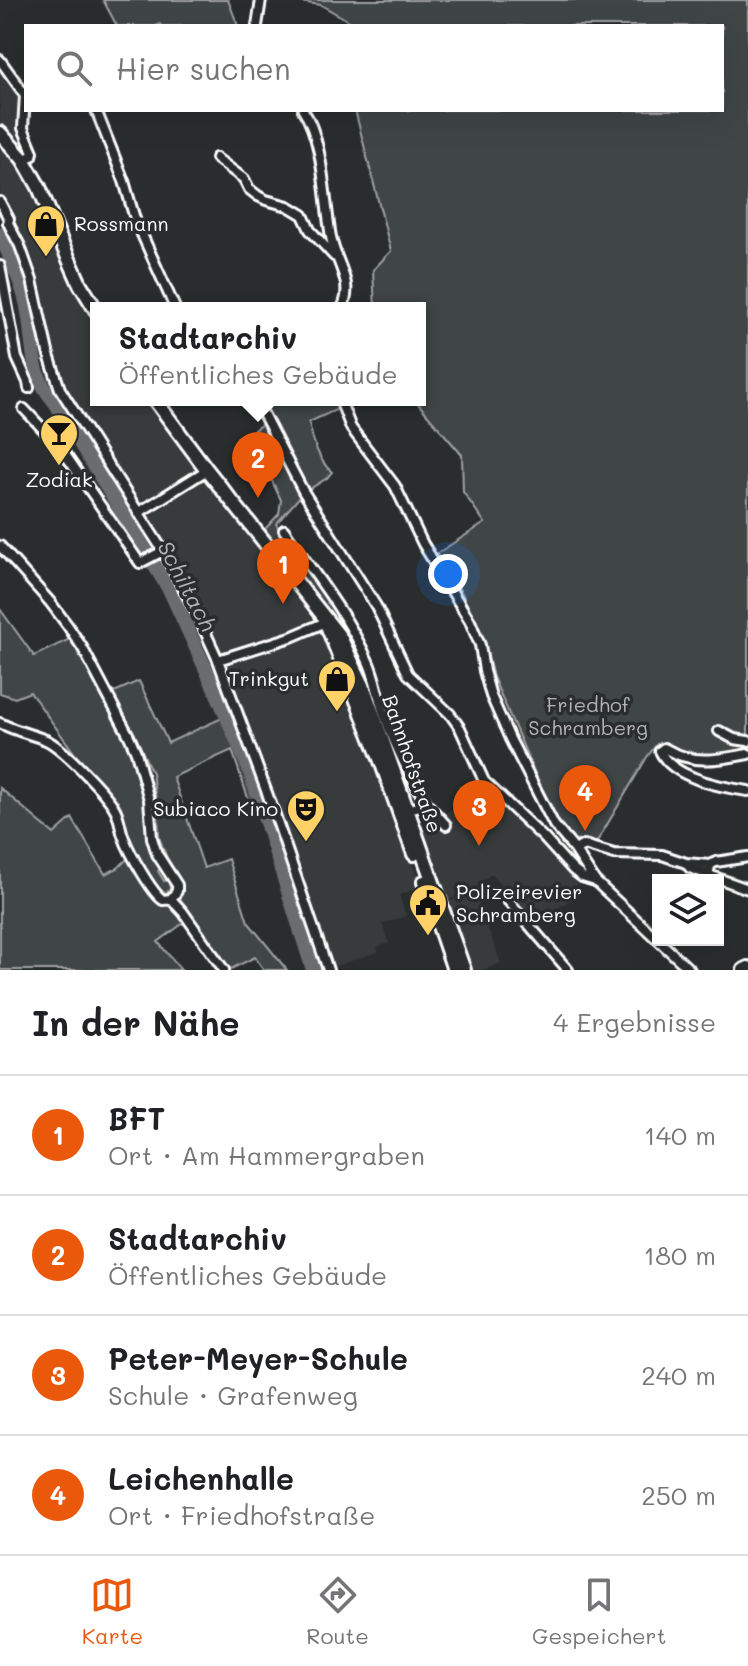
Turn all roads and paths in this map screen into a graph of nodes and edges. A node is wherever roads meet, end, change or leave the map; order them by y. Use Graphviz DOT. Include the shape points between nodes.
graph roads {
  1 [pos="261,0"];
  2 [pos="257,24"];
  3 [pos="0,60"];
  4 [pos="24,94"];
  5 [pos="24,112"];
  6 [pos="97,112"];
  7 [pos="304,112"];
  8 [pos="0,133"];
  9 [pos="216,158"];
  10 [pos="23,159"];
  11 [pos="0,202"];
  12 [pos="3,226"];
  13 [pos="336,258"];
  14 [pos="0,266"];
  15 [pos="91,302"];
  16 [pos="172,302"];
  17 [pos="345,302"];
  18 [pos="29,388"];
  19 [pos="159,406"];
  20 [pos="259,406"];
  21 [pos="342,406"];
  22 [pos="24,409"];
  23 [pos="207,470"];
  24 [pos="138,513"];
  25 [pos="284,530"];
  26 [pos="0,546"];
  27 [pos="159,553"];
  28 [pos="326,622"];
  29 [pos="218,660"];
  30 [pos="0,723"];
  31 [pos="719,731"];
  32 [pos="748,741"];
  33 [pos="748,754"];
  34 [pos="748,791"];
  35 [pos="427,804"];
  36 [pos="403,811"];
  37 [pos="446,825"];
  38 [pos="575,850"];
  39 [pos="748,857"];
  40 [pos="710,870"];
  41 [pos="595,881"];
  42 [pos="748,889"];
  43 [pos="504,896"];
  44 [pos="171,899"];
  45 [pos="224,970"];
  46 [pos="328,970"];
  47 [pos="454,970"];
  48 [pos="464,970"];
  49 [pos="568,970"];
  50 [pos="690,970"];
  1 -- 2 [label="street"];
  3 -- 4 [label="street"];
  5 -- 10 [label="street" via="23,128 33,152"];
  6 -- 16 [label="street" via="135,219"];
  7 -- 13 [label="street" via="322,169"];
  8 -- 10 [label="main road"];
  9 -- 13 [label="street" via="258,196 303,215"];
  10 -- 15 [label="main road"];
  11 -- 12 [label="street" via="9,219"];
  12 -- 24 [label="street" via="20,246 32,280 60,389"];
  13 -- 17 [label="street"];
  14 -- 18 [label="street" via="17,358"];
  19 -- 23 [label="main road, Bahnhofstraße"];
  20 -- 41 [label="street" via="303,491 376,606 408,674 460,728 484,781 573,870"];
  21 -- 38 [label="street" via="351,428 395,486 470,621 491,696 510,739 554,825"];
  22 -- 27 [label="street" via="60,447 140,563"];
  23 -- 24 [label="street"];
  23 -- 28 [label="main road, Bahnhofstraße"];
  24 -- 27 [label="street"];
  25 -- 35 [label="street" via="357,638 399,755"];
  26 -- 44 [label="street" via="68,626 129,736 149,800 157,854 177,885"];
  27 -- 29 [label="street"];
  28 -- 29 [label="street"];
  28 -- 36 [label="main road, Bahnhofstraße"];
  29 -- 46 [label="street"];
  30 -- 44 [label="street" via="55,744 66,754 116,810 130,853 155,894"];
  31 -- 32 [label="street"];
  33 -- 34 [label="street" via="691,760 660,751 682,773"];
  35 -- 36 [label="street"];
  35 -- 37 [label="street"];
  36 -- 47 [label="main road, Bahnhofstraße"];
  36 -- 48 [label="main road, Bahnhofstraße"];
  38 -- 40 [label="street" via="584,845 614,854 662,855"];
  38 -- 41 [label="street"];
  39 -- 40 [label="street" via="722,860"];
  40 -- 42 [label="street"];
  41 -- 50 [label="street"];
  43 -- 49 [label="street"];
  44 -- 45 [label="street"];
}
